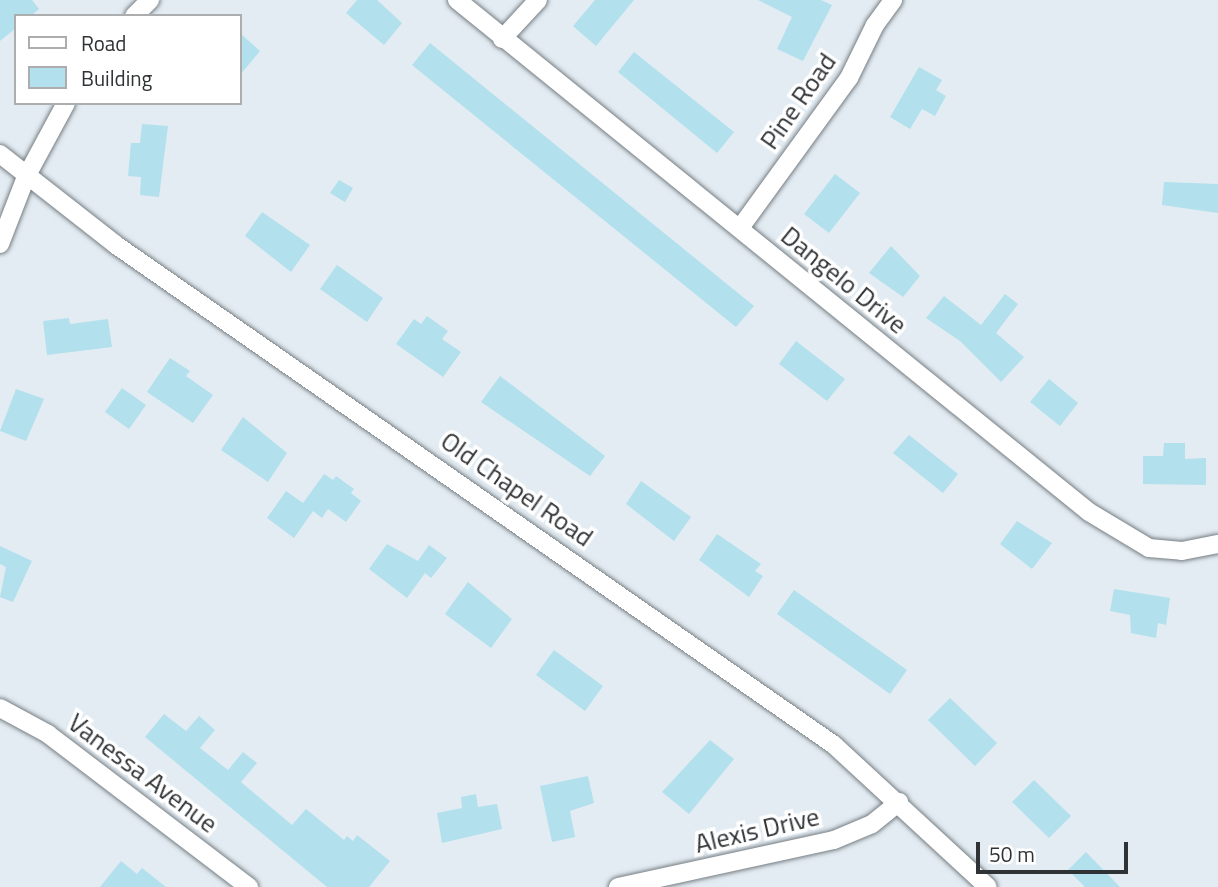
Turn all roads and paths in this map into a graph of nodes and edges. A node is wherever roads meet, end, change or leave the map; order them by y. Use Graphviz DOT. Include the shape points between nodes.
graph roads {
  1 [pos="150,0"];
  2 [pos="457,0"];
  3 [pos="538,0"];
  4 [pos="893,0"];
  5 [pos="136,14"];
  6 [pos="502,39"];
  7 [pos="65,105"];
  8 [pos="0,154"];
  9 [pos="26,177"];
  10 [pos="740,228"];
  11 [pos="0,244"];
  12 [pos="1218,544"];
  13 [pos="0,708"];
  14 [pos="899,802"];
  15 [pos="249,887"];
  16 [pos="618,887"];
  17 [pos="988,887"];
  1 -- 5 [label="street"];
  2 -- 6 [label="street, Dangelo Drive"];
  3 -- 6 [label="street"];
  4 -- 10 [label="street, Pine Road" via="849,78"];
  6 -- 10 [label="street, Dangelo Drive"];
  7 -- 9 [label="street"];
  8 -- 9 [label="street, Old Chapel Road"];
  9 -- 11 [label="street"];
  9 -- 14 [label="street, Old Chapel Road" via="834,745"];
  10 -- 12 [label="street, Dangelo Drive" via="1119,534 1165,551"];
  13 -- 15 [label="street, Vanessa Avenue" via="48,734"];
  14 -- 16 [label="street, Alexis Drive" via="872,824 834,840"];
  14 -- 17 [label="street, Old Chapel Road"];
}
